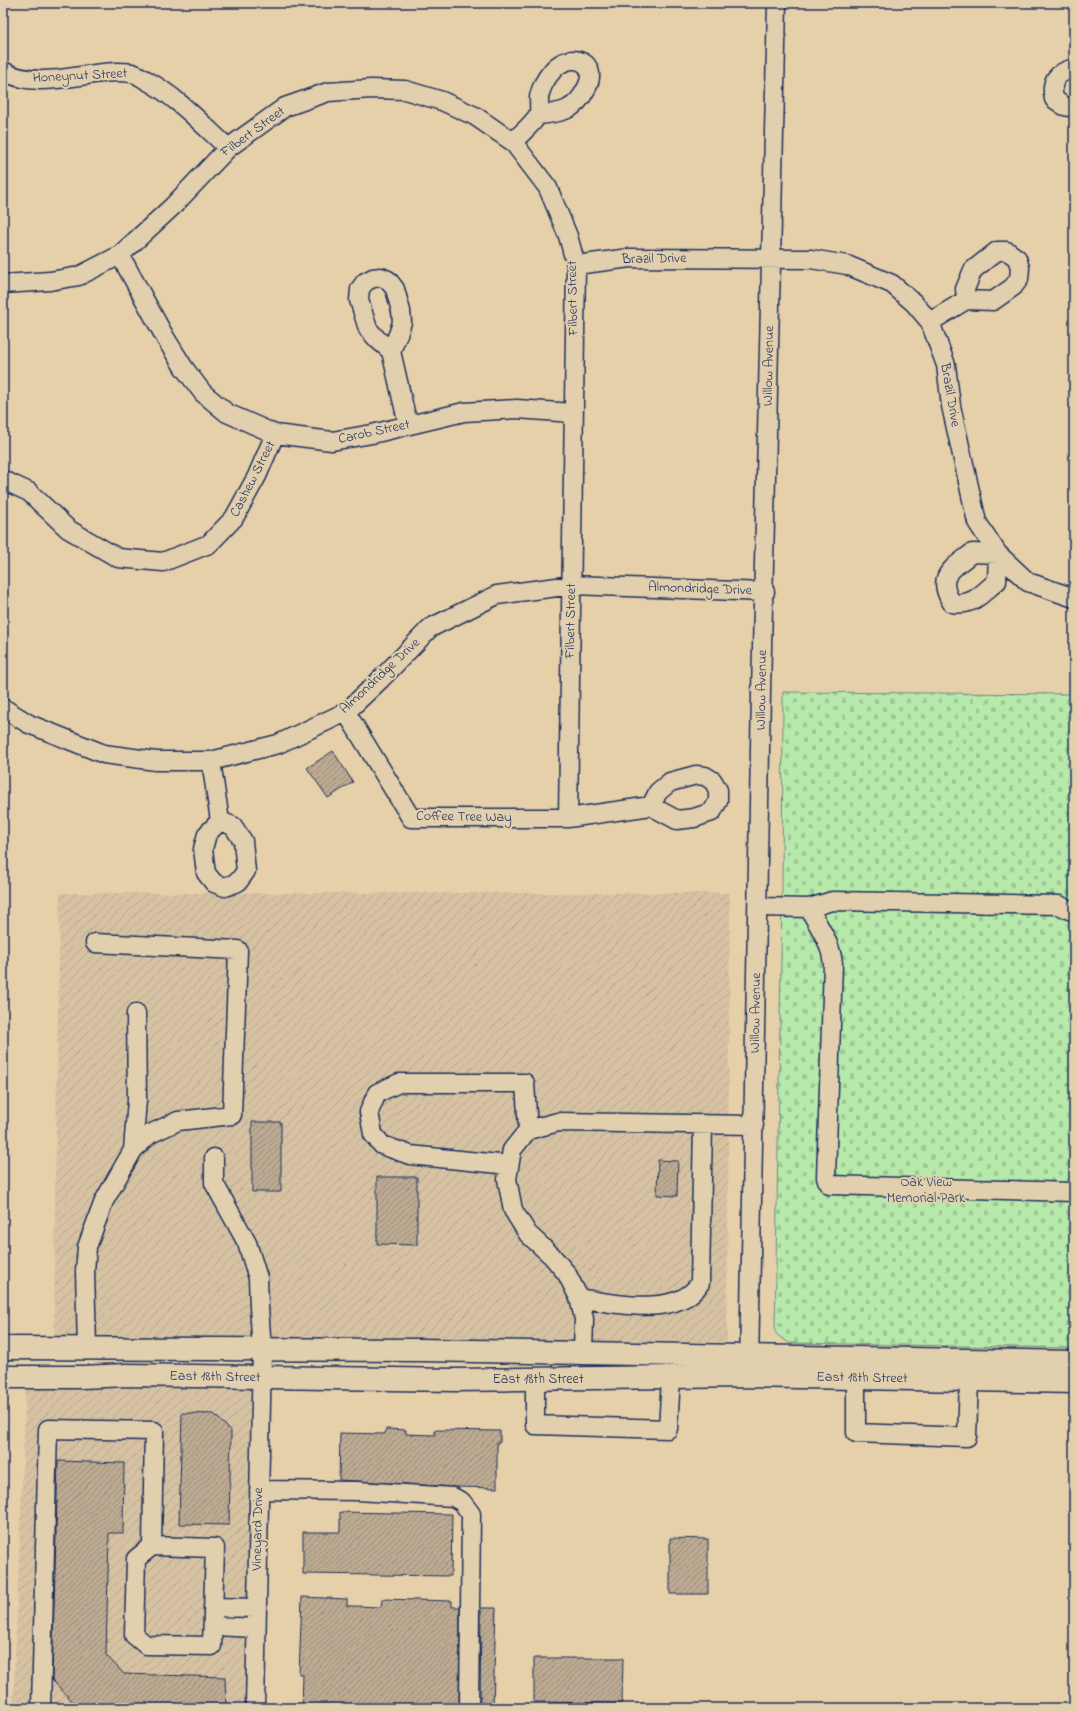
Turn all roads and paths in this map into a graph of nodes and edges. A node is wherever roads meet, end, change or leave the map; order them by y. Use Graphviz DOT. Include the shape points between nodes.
graph roads {
  1 [pos="777,3"];
  2 [pos="1074,68"];
  3 [pos="3,71"];
  4 [pos="1074,108"];
  5 [pos="538,115"];
  6 [pos="513,142"];
  7 [pos="228,148"];
  8 [pos="120,255"];
  9 [pos="771,259"];
  10 [pos="576,265"];
  11 [pos="3,284"];
  12 [pos="966,300"];
  13 [pos="930,322"];
  14 [pos="391,351"];
  15 [pos="573,412"];
  16 [pos="408,424"];
  17 [pos="275,434"];
  18 [pos="3,480"];
  19 [pos="572,585"];
  20 [pos="765,592"];
  21 [pos="1074,598"];
  22 [pos="3,708"];
  23 [pos="346,712"];
  24 [pos="211,761"];
  25 [pos="651,806"];
  26 [pos="568,818"];
  27 [pos="220,821"];
  28 [pos="758,907"];
  29 [pos="809,908"];
  30 [pos="1074,912"];
  31 [pos="94,943"];
  32 [pos="136,1013"];
  33 [pos="703,1124"];
  34 [pos="754,1125"];
  35 [pos="528,1130"];
  36 [pos="133,1150"];
  37 [pos="214,1158"];
  38 [pos="509,1165"];
  39 [pos="1074,1192"];
  40 [pos="579,1298"];
  41 [pos="3,1348"];
  42 [pos="87,1348"];
  43 [pos="262,1350"];
  44 [pos="583,1352"];
  45 [pos="1074,1362"];
  46 [pos="749,1366"];
  47 [pos="3,1377"];
  48 [pos="671,1377"];
  49 [pos="262,1378"];
  50 [pos="856,1378"];
  51 [pos="535,1379"];
  52 [pos="969,1380"];
  53 [pos="1074,1382"];
  54 [pos="259,1490"];
  55 [pos="152,1546"];
  56 [pos="213,1607"];
  57 [pos="257,1608"];
  58 [pos="213,1626"];
  59 [pos="256,1628"];
  60 [pos="41,1708"];
  61 [pos="254,1708"];
  62 [pos="469,1708"];
  1 -- 9 [label="street, Willow Avenue"];
  2 -- 4 [label="street" via="1056,78 1052,87 1054,99 1064,106"];
  3 -- 7 [label="street, Honeynut Street" via="12,76 39,80 99,73 134,73 163,89"];
  5 -- 6 [label="street"];
  6 -- 7 [label="street, Filbert Street" via="475,116 442,101 405,90 372,89 328,92 285,107"];
  6 -- 10 [label="street, Filbert Street" via="548,188 568,236"];
  7 -- 8 [label="street, Filbert Street" via="173,206"];
  8 -- 11 [label="street, Filbert Street" via="79,276"];
  8 -- 17 [label="street, Carob Street" via="166,339 203,393 227,413"];
  9 -- 10 [label="street, Brazil Drive" via="630,258"];
  9 -- 13 [label="street, Brazil Drive" via="811,259 847,265 892,284"];
  9 -- 20 [label="street, Willow Avenue"];
  10 -- 15 [label="street, Filbert Street"];
  12 -- 13 [label="street"];
  13 -- 21 [label="street, Brazil Drive" via="946,364 951,406 977,522 998,554 1028,582"];
  14 -- 16 [label="street"];
  15 -- 16 [label="street, Carob Street" via="518,409 464,412"];
  15 -- 19 [label="street, Filbert Street"];
  16 -- 17 [label="street, Carob Street" via="332,441"];
  17 -- 18 [label="street, Cashew Street" via="257,476 234,518 209,544 163,562 118,558 68,529 29,492"];
  19 -- 20 [label="street, Almondridge Drive"];
  19 -- 23 [label="street, Almondridge Drive" via="497,595 430,628"];
  19 -- 26 [label="street, Filbert Street"];
  20 -- 28 [label="street, Willow Avenue"];
  22 -- 24 [label="street, Almondridge Drive" via="29,724 104,754 156,760"];
  23 -- 24 [label="street, Almondridge Drive" via="278,744"];
  23 -- 26 [label="street, Coffee Tree Way" via="411,818"];
  24 -- 27 [label="street"];
  25 -- 26 [label="street"];
  28 -- 29 [label="street"];
  28 -- 34 [label="street, Willow Avenue"];
  29 -- 30 [label="street" via="832,901 1059,905"];
  29 -- 39 [label="street" via="828,941 833,964 826,1178 830,1185"];
  31 -- 36 [label="street" via="238,950 232,1115 178,1121 150,1134"];
  32 -- 36 [label="street" via="137,1100"];
  33 -- 34 [label="street"];
  33 -- 35 [label="street" via="558,1122"];
  33 -- 40 [label="street" via="700,1283 696,1290 687,1297 642,1307 620,1306"];
  34 -- 46 [label="street, Willow Avenue"];
  35 -- 38 [label="street" via="512,1150"];
  35 -- 38 [label="street" via="525,1083 399,1083 377,1093 369,1112 373,1134 382,1145 410,1155"];
  36 -- 42 [label="street" via="104,1201 87,1247"];
  37 -- 43 [label="street, Vineyard Drive" via="214,1183 247,1243 258,1278"];
  38 -- 40 [label="street" via="507,1179 513,1210 528,1234 567,1274"];
  40 -- 44 [label="street" via="584,1319"];
  41 -- 42 [label="main road, East 18th Street"];
  42 -- 43 [label="main road, East 18th Street"];
  43 -- 44 [label="main road, East 18th Street"];
  43 -- 49 [label="street, Vineyard Drive"];
  44 -- 46 [label="main road, East 18th Street"];
  45 -- 46 [label="main road, East 18th Street"];
  46 -- 48 [label="main road, East 18th Street"];
  46 -- 50 [label="main road, East 18th Street"];
  47 -- 49 [label="main road, East 18th Street" via="126,1375"];
  48 -- 51 [label="main road, East 18th Street"];
  48 -- 51 [label="street" via="668,1429 535,1425"];
  49 -- 51 [label="main road, East 18th Street"];
  49 -- 54 [label="street, Vineyard Drive"];
  50 -- 52 [label="main road, East 18th Street"];
  50 -- 52 [label="street" via="856,1433 967,1437"];
  52 -- 53 [label="main road, East 18th Street"];
  54 -- 57 [label="street, Vineyard Drive"];
  54 -- 62 [label="street" via="358,1491 453,1497 462,1502 471,1514"];
  55 -- 56 [label="street" via="215,1548"];
  55 -- 58 [label="street" via="136,1559 134,1635 146,1644 212,1646"];
  55 -- 60 [label="street" via="154,1431 48,1429"];
  56 -- 57 [label="street"];
  56 -- 58 [label="street"];
  57 -- 59 [label="street, Vineyard Drive"];
  58 -- 59 [label="street"];
  59 -- 61 [label="street, Vineyard Drive"];
}
